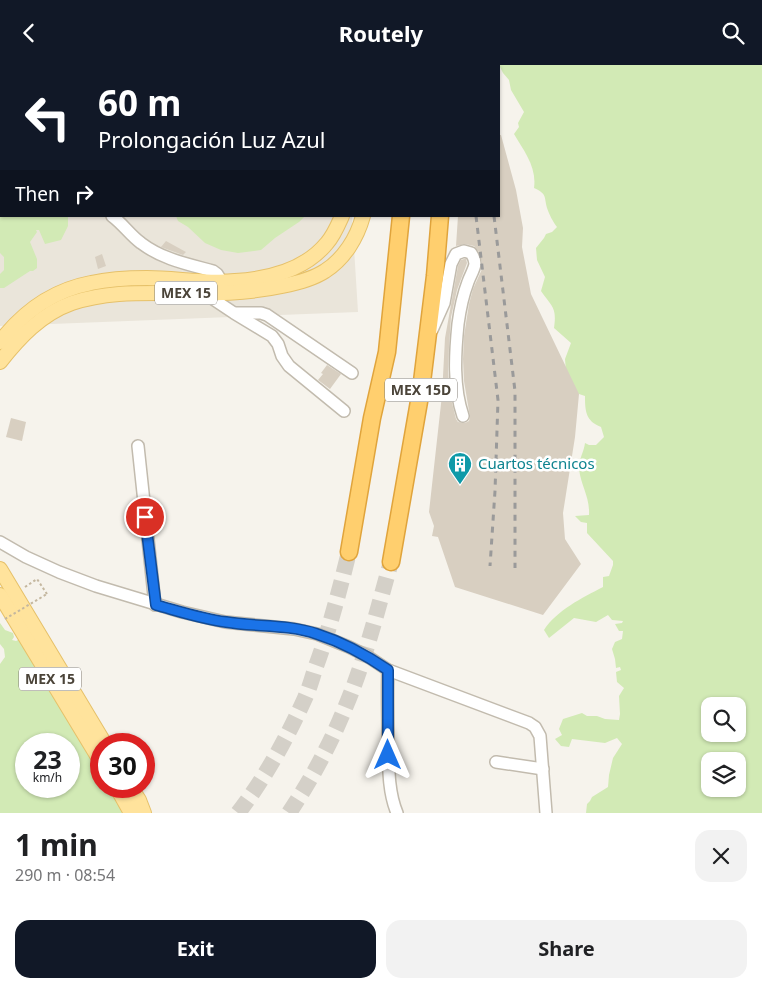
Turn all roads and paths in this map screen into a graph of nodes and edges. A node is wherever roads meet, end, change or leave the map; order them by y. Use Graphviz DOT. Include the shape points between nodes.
graph roads {
  1 [pos="113,217"];
  2 [pos="341,217"];
  3 [pos="363,217"];
  4 [pos="402,217"];
  5 [pos="440,217"];
  6 [pos="222,282"];
  7 [pos="204,293"];
  8 [pos="234,313"];
  9 [pos="428,338"];
  10 [pos="0,342"];
  11 [pos="0,363"];
  12 [pos="352,373"];
  13 [pos="344,411"];
  14 [pos="463,416"];
  15 [pos="138,446"];
  16 [pos="0,542"];
  17 [pos="349,552"];
  18 [pos="391,562"];
  19 [pos="0,569"];
  20 [pos="7,595"];
  21 [pos="156,605"];
  22 [pos="5,619"];
  23 [pos="388,670"];
  24 [pos="98,733"];
  25 [pos="90,742"];
  26 [pos="496,762"];
  27 [pos="543,769"];
  28 [pos="123,798"];
  29 [pos="137,798"];
  30 [pos="131,813"];
  31 [pos="144,813"];
  32 [pos="396,813"];
  33 [pos="546,813"];
  1 -- 6 [label="street" via="158,254 212,271"];
  2 -- 6 [label="main road, MEX 15" via="328,242 294,268 268,277"];
  3 -- 7 [label="main road, MEX 15" via="348,249 323,273 278,287"];
  4 -- 17 [label="highway, MEX 15D" via="387,352"];
  5 -- 9 [label="highway, MEX 15D"];
  6 -- 10 [label="main road, MEX 15" via="148,278 89,283 63,291 38,304"];
  7 -- 8 [label="street"];
  7 -- 11 [label="main road, MEX 15" via="145,292 72,303 38,322"];
  8 -- 12 [label="street" via="267,315"];
  8 -- 13 [label="street" via="272,336 289,366"];
  9 -- 14 [label="street" via="444,303 451,264 456,255 464,251 471,253 475,266 462,301 456,350 455,378"];
  9 -- 18 [label="highway, MEX 15D" via="422,390"];
  15 -- 21 [label="street"];
  16 -- 21 [label="street" via="26,557 96,586"];
  19 -- 20 [label="main road, MEX 15"];
  20 -- 22 [label="path, bridge" via="37,579 47,594"];
  20 -- 24 [label="main road, MEX 15"];
  20 -- 25 [label="main road, MEX 15"];
  21 -- 23 [label="street" via="225,622 317,634 367,656"];
  23 -- 27 [label="street" via="529,723 540,736"];
  23 -- 32 [label="street" via="388,755"];
  26 -- 27 [label="street"];
  27 -- 33 [label="street"];
  28 -- 30 [label="main road"];
  29 -- 31 [label="main road"];
}
